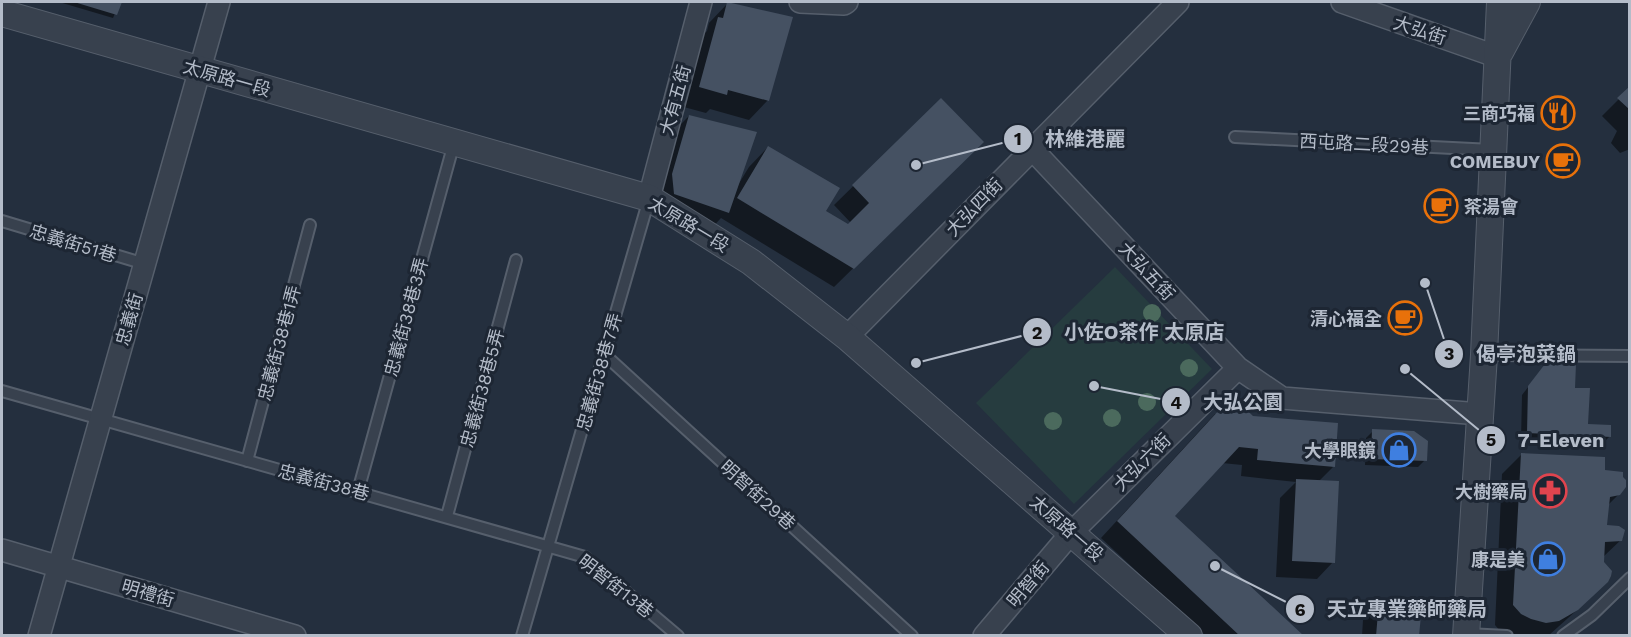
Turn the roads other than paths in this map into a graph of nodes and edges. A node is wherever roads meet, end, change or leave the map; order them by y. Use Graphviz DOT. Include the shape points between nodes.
graph roads {
  1 [pos="219,2"];
  2 [pos="701,2"];
  3 [pos="800,2"];
  4 [pos="847,2"];
  5 [pos="1178,2"];
  6 [pos="1342,2"];
  7 [pos="1500,2"];
  8 [pos="1527,2"];
  9 [pos="2,13"];
  10 [pos="1498,57"];
  11 [pos="200,70"];
  12 [pos="1235,137"];
  13 [pos="454,142"];
  14 [pos="1031,148"];
  15 [pos="1492,150"];
  16 [pos="649,198"];
  17 [pos="2,221"];
  18 [pos="310,225"];
  19 [pos="516,260"];
  20 [pos="145,264"];
  21 [pos="847,337"];
  22 [pos="604,355"];
  23 [pos="1484,355"];
  24 [pos="1629,356"];
  25 [pos="1238,368"];
  26 [pos="2,391"];
  27 [pos="1480,414"];
  28 [pos="100,420"];
  29 [pos="247,461"];
  30 [pos="358,491"];
  31 [pos="447,516"];
  32 [pos="1072,531"];
  33 [pos="549,544"];
  34 [pos="2,549"];
  35 [pos="59,567"];
  36 [pos="1629,578"];
  37 [pos="1466,635"];
  38 [pos="39,636"];
  39 [pos="295,636"];
  40 [pos="522,636"];
  41 [pos="678,636"];
  42 [pos="912,636"];
  43 [pos="984,636"];
  44 [pos="1189,636"];
  45 [pos="1507,636"];
  46 [pos="1563,636"];
  1 -- 11 [label="street, 忠義街"];
  2 -- 16 [label="street, 大有五街"];
  3 -- 4 [label="street"];
  5 -- 14 [label="street, 大弘四街"];
  6 -- 10 [label="street, 大弘街"];
  7 -- 10 [label="street"];
  8 -- 10 [label="street"];
  9 -- 11 [label="street, 太原路一段"];
  10 -- 15 [label="street"];
  11 -- 13 [label="street, 太原路一段"];
  11 -- 20 [label="street, 忠義街"];
  12 -- 15 [label="lane, 西屯路二段29巷"];
  13 -- 16 [label="street, 太原路一段"];
  13 -- 30 [label="lane, 忠義街38巷3弄"];
  14 -- 21 [label="street, 大弘四街"];
  14 -- 25 [label="street, 大弘五街"];
  15 -- 23 [label="street"];
  16 -- 21 [label="street, 太原路一段" via="751,262"];
  16 -- 22 [label="lane, 忠義街38巷7弄"];
  17 -- 20 [label="lane, 忠義街51巷"];
  18 -- 29 [label="lane, 忠義街38巷1弄"];
  19 -- 31 [label="lane, 忠義街38巷5弄"];
  20 -- 28 [label="street, 忠義街"];
  21 -- 32 [label="street, 太原路一段"];
  22 -- 33 [label="lane, 忠義街38巷7弄"];
  22 -- 42 [label="lane, 明智街29巷"];
  23 -- 24 [label="lane"];
  23 -- 27 [label="street"];
  25 -- 27 [label="street, 大弘五街" via="1282,398"];
  25 -- 32 [label="street, 大弘六街"];
  26 -- 28 [label="lane, 忠義街38巷"];
  27 -- 37 [label="street"];
  28 -- 29 [label="lane, 忠義街38巷"];
  28 -- 35 [label="street, 忠義街"];
  29 -- 30 [label="lane, 忠義街38巷"];
  30 -- 31 [label="lane, 忠義街38巷"];
  31 -- 33 [label="lane, 忠義街38巷"];
  32 -- 43 [label="street, 明智街"];
  32 -- 44 [label="street, 太原路一段"];
  33 -- 40 [label="lane, 忠義街38巷7弄"];
  33 -- 41 [label="lane, 明智街13巷" via="585,557"];
  34 -- 35 [label="street, 明禮街"];
  35 -- 38 [label="street, 忠義街"];
  35 -- 39 [label="street, 明禮街"];
  36 -- 46 [label="lane" via="1592,615"];
  37 -- 45 [label="lane"];
}
